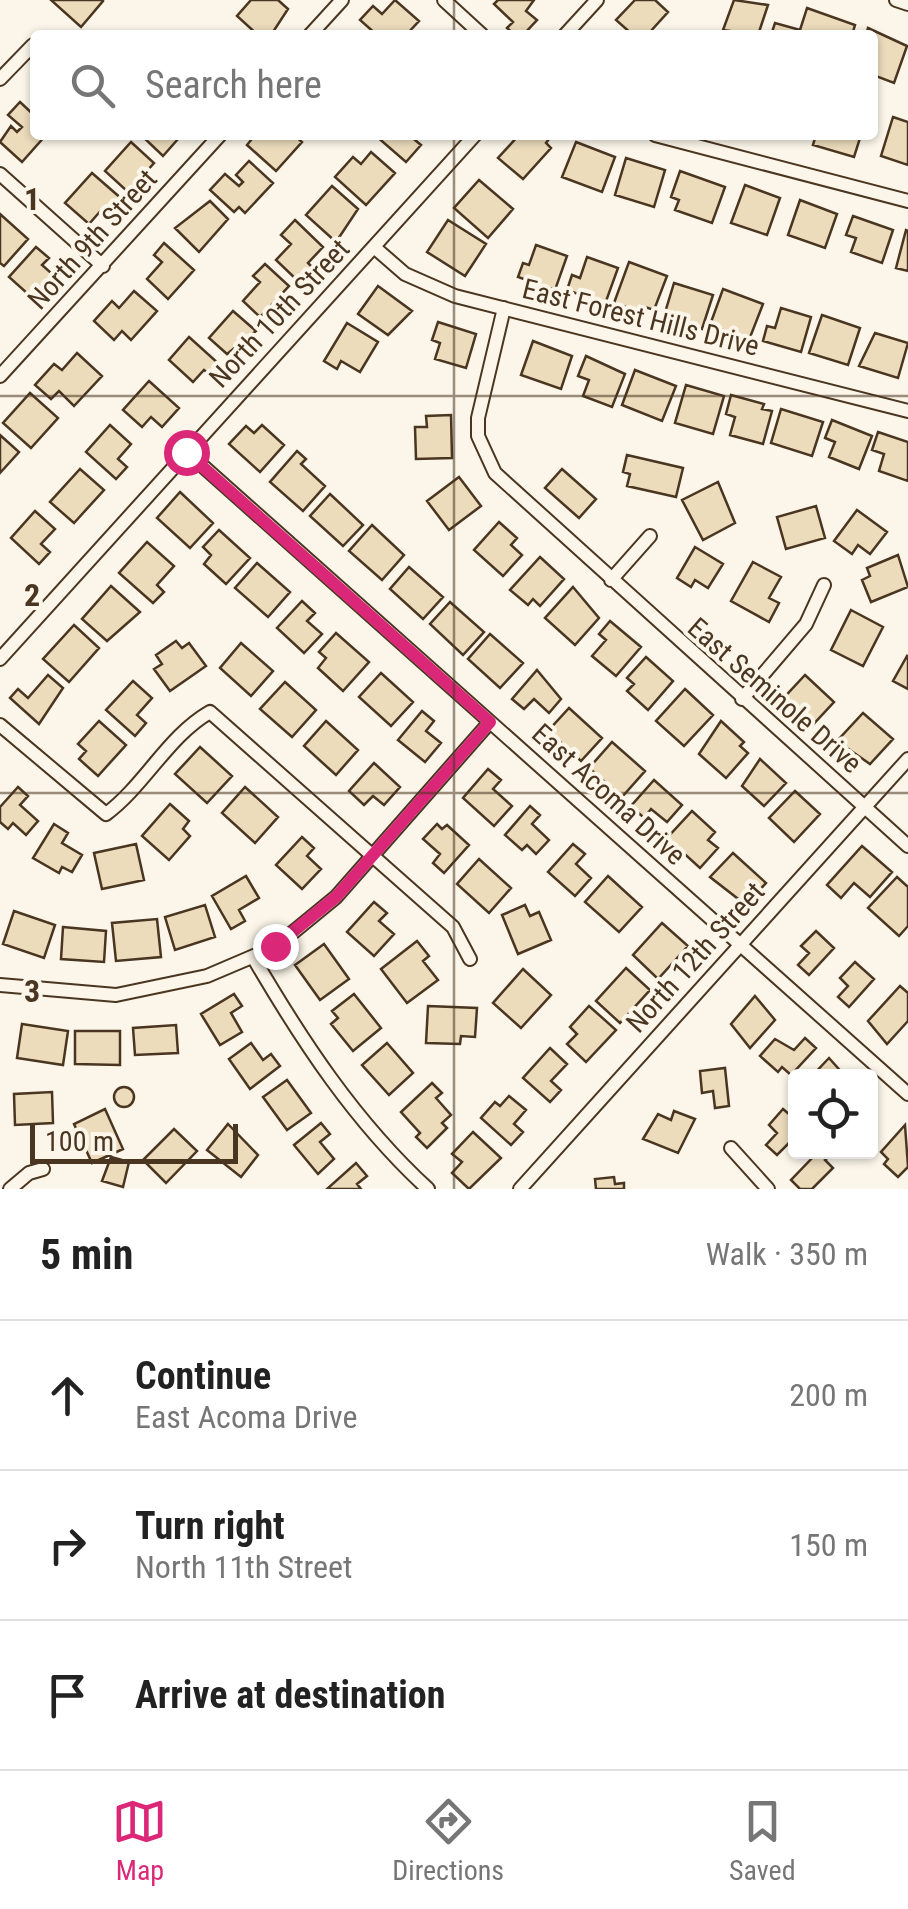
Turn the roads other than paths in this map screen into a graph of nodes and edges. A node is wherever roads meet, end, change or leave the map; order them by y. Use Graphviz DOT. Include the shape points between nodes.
graph roads {
  1 [pos="319,0"];
  2 [pos="342,0"];
  3 [pos="444,0"];
  4 [pos="597,0"];
  5 [pos="896,0"];
  6 [pos="908,4"];
  7 [pos="331,12"];
  8 [pos="315,30"];
  9 [pos="477,30"];
  10 [pos="570,30"];
  11 [pos="30,49"];
  12 [pos="0,79"];
  13 [pos="215,140"];
  14 [pos="470,140"];
  15 [pos="674,140"];
  16 [pos="0,174"];
  17 [pos="908,200"];
  18 [pos="374,247"];
  19 [pos="102,266"];
  20 [pos="504,308"];
  21 [pos="0,376"];
  22 [pos="908,411"];
  23 [pos="186,452"];
  24 [pos="650,536"];
  25 [pos="610,580"];
  26 [pos="824,585"];
  27 [pos="0,660"];
  28 [pos="742,699"];
  29 [pos="490,722"];
  30 [pos="0,724"];
  31 [pos="908,759"];
  32 [pos="865,808"];
  33 [pos="908,846"];
  34 [pos="373,855"];
  35 [pos="740,944"];
  36 [pos="253,957"];
  37 [pos="470,959"];
  38 [pos="0,985"];
  39 [pos="908,1094"];
  40 [pos="731,1148"];
  41 [pos="43,1170"];
  42 [pos="10,1189"];
  43 [pos="428,1189"];
  44 [pos="520,1189"];
  45 [pos="768,1189"];
  1 -- 7 [label="street"];
  2 -- 7 [label="street"];
  3 -- 9 [label="street"];
  4 -- 10 [label="street"];
  5 -- 6 [label="street"];
  7 -- 8 [label="street"];
  11 -- 12 [label="street"];
  13 -- 19 [label="street, North 9th Street"];
  14 -- 18 [label="street, North 10th Street"];
  15 -- 17 [label="street"];
  16 -- 19 [label="street"];
  18 -- 20 [label="street, East Forest Hills Drive" via="426,287"];
  18 -- 23 [label="street, North 10th Street"];
  19 -- 21 [label="street, North 9th Street"];
  20 -- 22 [label="street, East Forest Hills Drive"];
  20 -- 25 [label="street, East Seminole Drive" via="480,398 478,436 486,457 510,491"];
  23 -- 27 [label="street, North 10th Street"];
  23 -- 29 [label="street, East Acoma Drive"];
  24 -- 25 [label="street"];
  25 -- 28 [label="street, East Seminole Drive"];
  26 -- 28 [label="street" via="806,624"];
  28 -- 32 [label="street, East Seminole Drive"];
  29 -- 34 [label="street"];
  29 -- 35 [label="street, East Acoma Drive"];
  30 -- 34 [label="street" via="106,814 210,712"];
  31 -- 32 [label="street, North 12th Street"];
  32 -- 33 [label="street, East Seminole Drive"];
  32 -- 35 [label="street, North 12th Street"];
  34 -- 36 [label="street" via="312,918"];
  34 -- 37 [label="street" via="452,927"];
  35 -- 39 [label="street, East Acoma Drive"];
  35 -- 44 [label="street, North 12th Street"];
  36 -- 38 [label="street" via="206,976 116,995"];
  36 -- 43 [label="street" via="344,1098"];
  40 -- 45 [label="street"];
  41 -- 42 [label="street"];
}
